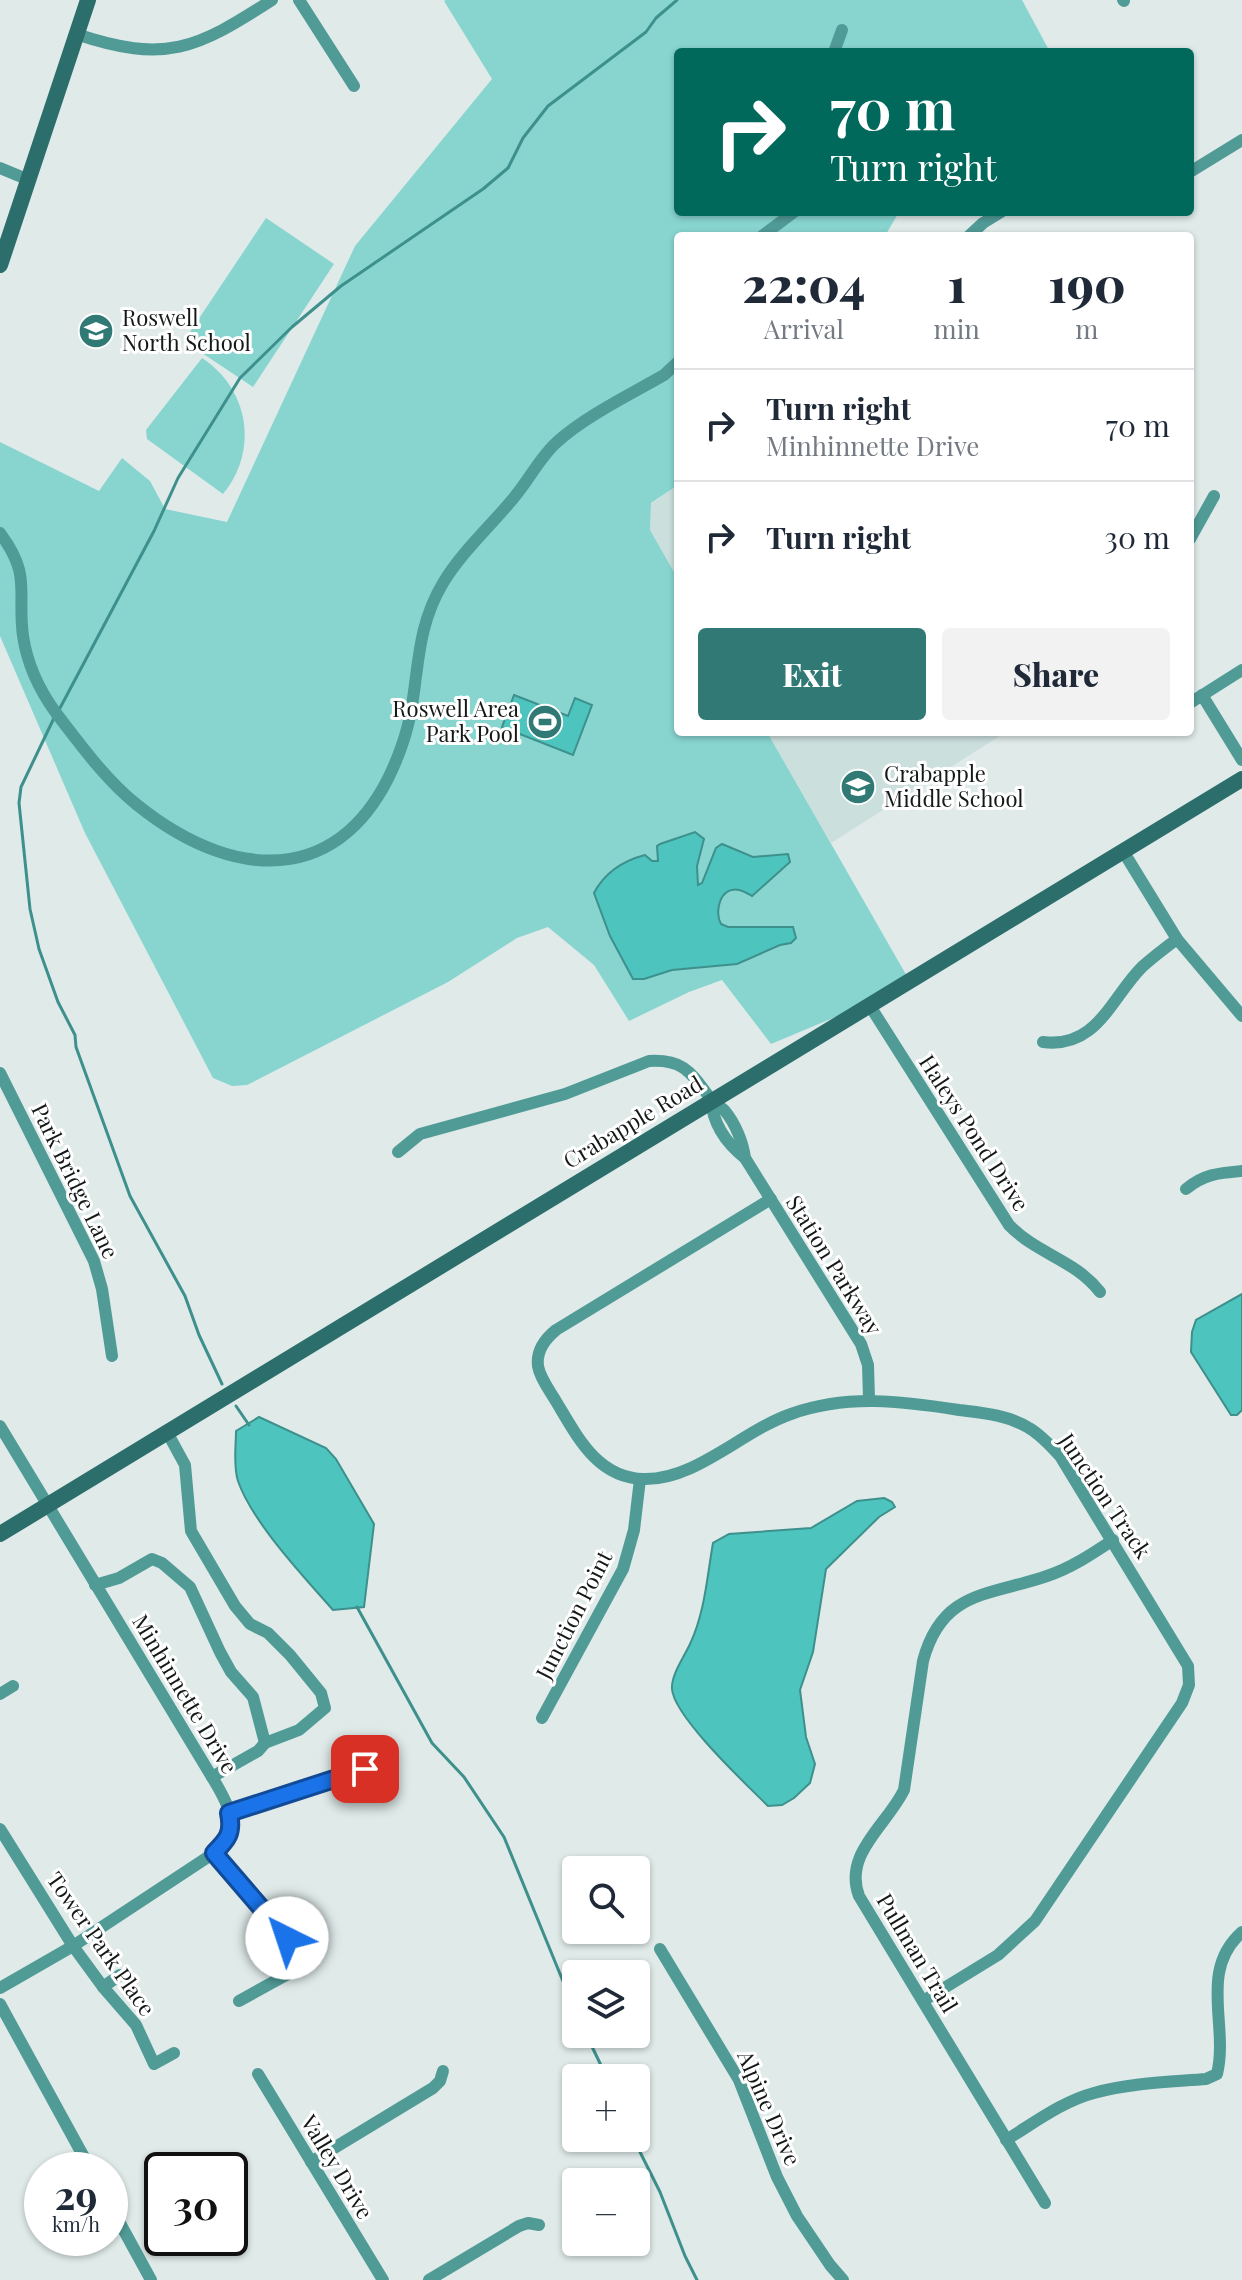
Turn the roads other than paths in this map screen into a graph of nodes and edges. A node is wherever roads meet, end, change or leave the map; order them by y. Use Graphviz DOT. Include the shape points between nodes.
graph roads {
  1 [pos="88,0"];
  2 [pos="272,0"];
  3 [pos="299,0"];
  4 [pos="842,30"];
  5 [pos="76,34"];
  6 [pos="835,48"];
  7 [pos="354,86"];
  8 [pos="1242,140"];
  9 [pos="0,168"];
  10 [pos="1194,170"];
  11 [pos="29,180"];
  12 [pos="789,216"];
  13 [pos="994,216"];
  14 [pos="767,232"];
  15 [pos="973,232"];
  16 [pos="0,265"];
  17 [pos="674,366"];
  18 [pos="1214,496"];
  19 [pos="1194,532"];
  20 [pos="0,533"];
  21 [pos="1242,670"];
  22 [pos="1202,695"];
  23 [pos="1194,700"];
  24 [pos="1242,760"];
  25 [pos="1242,779"];
  26 [pos="1123,851"];
  27 [pos="1177,939"];
  28 [pos="870,1006"];
  29 [pos="1242,1016"];
  30 [pos="1043,1042"];
  31 [pos="0,1073"];
  32 [pos="711,1100"];
  33 [pos="398,1152"];
  34 [pos="1242,1171"];
  35 [pos="1186,1189"];
  36 [pos="771,1199"];
  37 [pos="1100,1292"];
  38 [pos="112,1356"];
  39 [pos="869,1399"];
  40 [pos="0,1426"];
  41 [pos="167,1432"];
  42 [pos="640,1479"];
  43 [pos="48,1505"];
  44 [pos="0,1534"];
  45 [pos="1113,1540"];
  46 [pos="95,1585"];
  47 [pos="13,1686"];
  48 [pos="0,1694"];
  49 [pos="542,1718"];
  50 [pos="265,1743"];
  51 [pos="365,1769"];
  52 [pos="212,1777"];
  53 [pos="229,1813"];
  54 [pos="0,1829"];
  55 [pos="214,1853"];
  56 [pos="1242,1932"];
  57 [pos="73,1946"];
  58 [pos="660,1949"];
  59 [pos="120,1975"];
  60 [pos="103,1987"];
  61 [pos="0,1988"];
  62 [pos="239,2001"];
  63 [pos="923,2001"];
  64 [pos="0,2004"];
  65 [pos="174,2053"];
  66 [pos="443,2071"];
  67 [pos="258,2074"];
  68 [pos="1006,2140"];
  69 [pos="81,2152"];
  70 [pos="311,2162"];
  71 [pos="1045,2203"];
  72 [pos="539,2225"];
  73 [pos="128,2238"];
  74 [pos="151,2280"];
  75 [pos="383,2280"];
  76 [pos="429,2280"];
  77 [pos="843,2280"];
  1 -- 5 [label="street"];
  2 -- 5 [label="street" via="222,32 182,47 132,50"];
  3 -- 7 [label="street"];
  4 -- 6 [label="street"];
  5 -- 11 [label="street"];
  8 -- 10 [label="street"];
  9 -- 11 [label="street"];
  11 -- 16 [label="street"];
  12 -- 14 [label="street"];
  13 -- 15 [label="street"];
  17 -- 20 [label="street" via="555,443 444,581 423,627 408,726 385,787 352,830 295,859 262,862 199,845 135,803 110,779 52,708 31,668 23,632 21,576"];
  18 -- 19 [label="street"];
  21 -- 22 [label="street"];
  22 -- 23 [label="street"];
  22 -- 24 [label="street"];
  25 -- 26 [label="street, Crabapple Road"];
  26 -- 27 [label="street"];
  26 -- 28 [label="street, Crabapple Road"];
  27 -- 29 [label="street"];
  27 -- 30 [label="street" via="1141,968 1090,1030 1067,1042"];
  28 -- 32 [label="street, Crabapple Road"];
  28 -- 37 [label="street, Haleys Pond Drive" via="1009,1225 1034,1248 1081,1271"];
  31 -- 38 [label="street, Park Bridge Lane" via="94,1261"];
  32 -- 33 [label="street, Station Parkway" via="687,1069 649,1061 565,1094 420,1134"];
  32 -- 36 [label="street, Station Parkway" via="713,1118"];
  32 -- 41 [label="street, Crabapple Road"];
  34 -- 35 [label="street" via="1211,1173"];
  36 -- 39 [label="street, Station Parkway" via="861,1344"];
  36 -- 42 [label="street, Junction Track" via="545,1339 539,1352 541,1376 584,1448 608,1469"];
  39 -- 42 [label="street, Junction Track" via="791,1414 681,1473"];
  39 -- 45 [label="street, Junction Track" via="994,1415 1029,1428 1060,1456"];
  40 -- 43 [label="street, Minhinnette Drive"];
  41 -- 43 [label="street, Crabapple Road"];
  41 -- 50 [label="street" via="185,1465 191,1531 235,1606 290,1655 321,1693 325,1708 299,1730"];
  42 -- 49 [label="street, Junction Point" via="623,1569"];
  43 -- 44 [label="street, Crabapple Road"];
  43 -- 46 [label="street, Minhinnette Drive"];
  45 -- 63 [label="street, Junction Track" via="1185,1657 1186,1695 1035,1921 998,1955"];
  45 -- 63 [label="street, Pullman Trail" via="1052,1575 966,1600 943,1618 928,1643 904,1790 860,1854 854,1875 859,1896"];
  46 -- 50 [label="street" via="152,1559 190,1587 226,1662 253,1697"];
  46 -- 52 [label="street, Minhinnette Drive"];
  47 -- 48 [label="street"];
  50 -- 52 [label="street"];
  51 -- 53 [label="street"];
  52 -- 53 [label="street, Minhinnette Drive"];
  53 -- 55 [label="street" via="229,1838"];
  54 -- 57 [label="street, Tower Park Place"];
  55 -- 57 [label="street"];
  55 -- 62 [label="street" via="301,1956 297,1969"];
  56 -- 68 [label="street" via="1225,1953 1216,1984 1217,2074 1092,2093"];
  57 -- 60 [label="street, Tower Park Place"];
  57 -- 61 [label="street"];
  58 -- 77 [label="street, Alpine Drive" via="739,2080 797,2216"];
  59 -- 60 [label="street"];
  60 -- 65 [label="street, Tower Park Place" via="136,2025 154,2064"];
  63 -- 68 [label="street, Pullman Trail"];
  64 -- 69 [label="street"];
  66 -- 70 [label="street" via="433,2088"];
  67 -- 70 [label="street, Valley Drive"];
  68 -- 71 [label="street, Pullman Trail"];
  70 -- 75 [label="street, Valley Drive"];
  72 -- 76 [label="street" via="519,2226"];
  73 -- 74 [label="street"];
}
